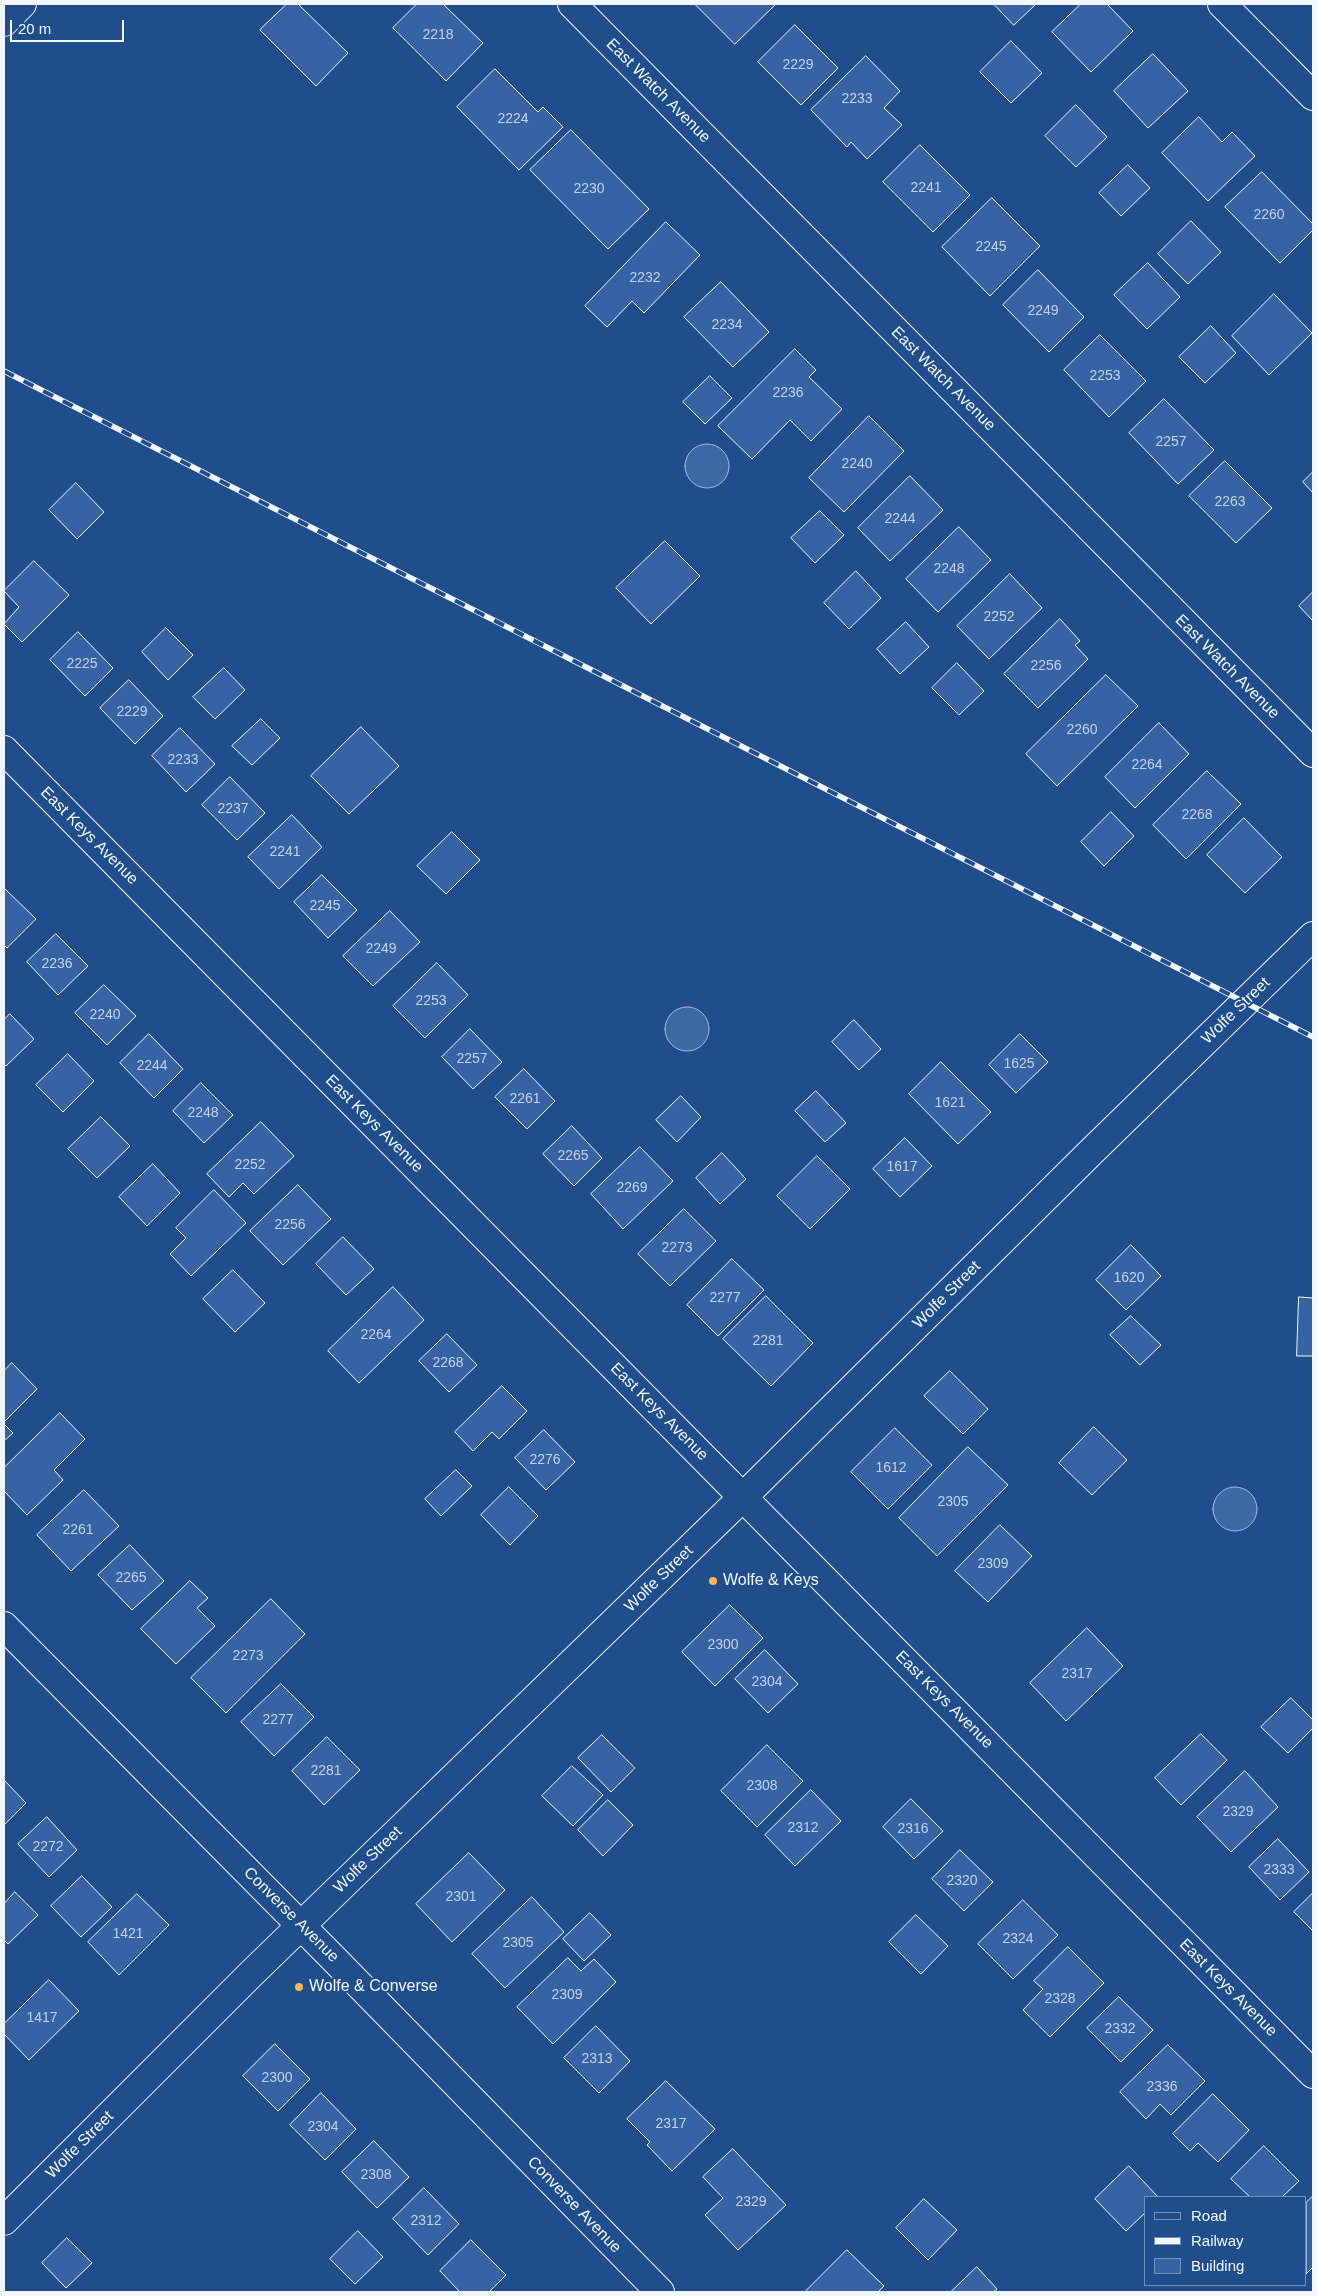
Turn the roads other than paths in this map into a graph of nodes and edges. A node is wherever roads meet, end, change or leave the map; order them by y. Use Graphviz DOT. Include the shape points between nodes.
graph roads {
  1 [pos="22,4"];
  2 [pos="572,4"];
  3 [pos="1222,4"];
  4 [pos="4,22"];
  5 [pos="1313,96"];
  6 [pos="4,750"];
  7 [pos="1313,753"];
  8 [pos="1313,936"];
  9 [pos="743,1497"];
  10 [pos="4,1626"];
  11 [pos="301,1925"];
  12 [pos="1313,2074"];
  13 [pos="4,2221"];
  14 [pos="660,2292"];
  1 -- 4 [label="street"];
  2 -- 7 [label="street, East Watch Avenue"];
  3 -- 5 [label="street"];
  6 -- 9 [label="street, East Keys Avenue"];
  8 -- 9 [label="street, Wolfe Street"];
  9 -- 11 [label="street, Wolfe Street"];
  9 -- 12 [label="street, East Keys Avenue"];
  10 -- 11 [label="street, Converse Avenue"];
  11 -- 13 [label="street, Wolfe Street"];
  11 -- 14 [label="street, Converse Avenue"];
}
